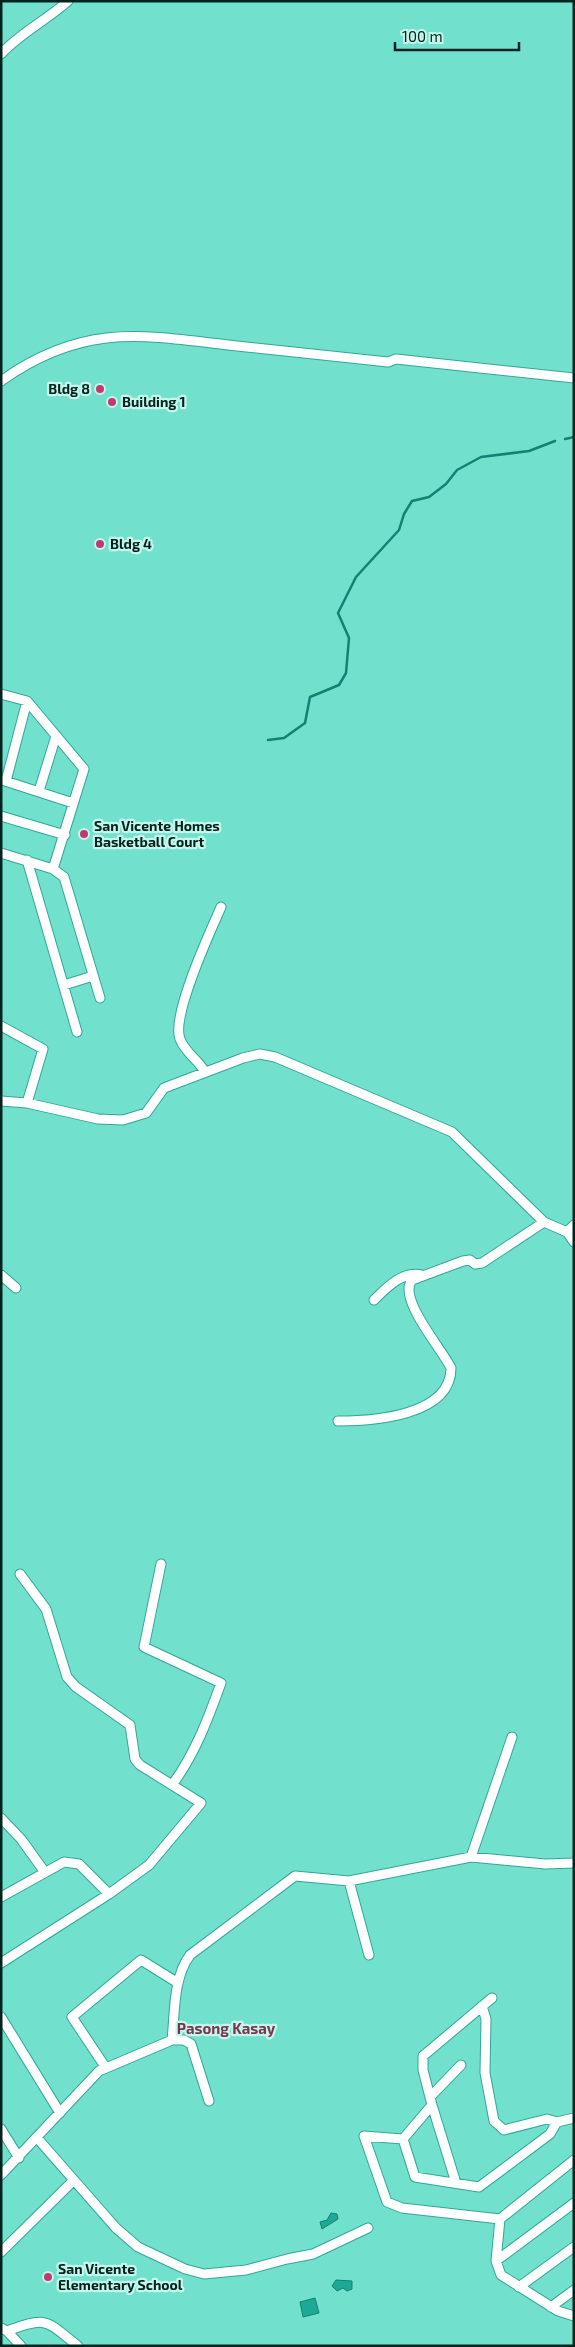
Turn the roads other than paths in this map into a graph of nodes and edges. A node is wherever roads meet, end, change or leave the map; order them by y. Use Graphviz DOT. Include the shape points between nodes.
graph roads {
  1 [pos="68,1"];
  2 [pos="1,54"];
  3 [pos="574,378"];
  4 [pos="1,381"];
  5 [pos="1,694"];
  6 [pos="27,701"];
  7 [pos="56,736"];
  8 [pos="3,781"];
  9 [pos="39,791"];
  10 [pos="73,802"];
  11 [pos="1,816"];
  12 [pos="65,835"];
  13 [pos="1,854"];
  14 [pos="27,860"];
  15 [pos="53,869"];
  16 [pos="220,907"];
  17 [pos="93,976"];
  18 [pos="64,984"];
  19 [pos="100,998"];
  20 [pos="1,1026"];
  21 [pos="77,1032"];
  22 [pos="205,1072"];
  23 [pos="1,1101"];
  24 [pos="27,1103"];
  25 [pos="544,1222"];
  26 [pos="574,1225"];
  27 [pos="566,1232"];
  28 [pos="574,1242"];
  29 [pos="1,1275"];
  30 [pos="424,1276"];
  31 [pos="16,1288"];
  32 [pos="374,1300"];
  33 [pos="338,1421"];
  34 [pos="161,1564"];
  35 [pos="20,1574"];
  36 [pos="512,1737"];
  37 [pos="172,1785"];
  38 [pos="1,1818"];
  39 [pos="471,1857"];
  40 [pos="574,1863"];
  41 [pos="44,1871"];
  42 [pos="349,1881"];
  43 [pos="109,1894"];
  44 [pos="1,1897"];
  45 [pos="369,1955"];
  46 [pos="1,1963"];
  47 [pos="178,1983"];
  48 [pos="492,1998"];
  49 [pos="482,2006"];
  50 [pos="1,2017"];
  51 [pos="172,2040"];
  52 [pos="461,2065"];
  53 [pos="106,2068"];
  54 [pos="209,2100"];
  55 [pos="432,2101"];
  56 [pos="60,2113"];
  57 [pos="574,2118"];
  58 [pos="557,2122"];
  59 [pos="1,2129"];
  60 [pos="38,2139"];
  61 [pos="403,2139"];
  62 [pos="20,2158"];
  63 [pos="574,2160"];
  64 [pos="1,2175"];
  65 [pos="73,2181"];
  66 [pos="456,2184"];
  67 [pos="574,2203"];
  68 [pos="500,2219"];
  69 [pos="368,2228"];
  70 [pos="574,2247"];
  71 [pos="1,2252"];
  72 [pos="496,2261"];
  73 [pos="519,2287"];
  74 [pos="574,2290"];
  75 [pos="551,2307"];
  76 [pos="574,2316"];
  77 [pos="4,2330"];
  78 [pos="21,2346"];
  79 [pos="78,2346"];
  1 -- 2 [label="street" via="11,42"];
  3 -- 4 [label="street" via="396,359 388,362 159,336 119,335 80,342 27,362"];
  5 -- 6 [label="street"];
  6 -- 7 [label="street"];
  6 -- 8 [label="street"];
  7 -- 9 [label="street"];
  7 -- 10 [label="street" via="84,769"];
  8 -- 9 [label="street"];
  9 -- 10 [label="street"];
  10 -- 12 [label="street"];
  11 -- 12 [label="street"];
  12 -- 15 [label="street"];
  13 -- 14 [label="street"];
  14 -- 15 [label="street"];
  14 -- 18 [label="street"];
  15 -- 17 [label="street" via="64,876"];
  16 -- 22 [label="street" via="178,1026 182,1044"];
  17 -- 18 [label="street"];
  17 -- 19 [label="street"];
  18 -- 21 [label="street"];
  20 -- 24 [label="street" via="42,1049"];
  22 -- 24 [label="street" via="164,1088 146,1113 123,1120 98,1119"];
  22 -- 25 [label="street" via="260,1054 275,1057 452,1132"];
  23 -- 24 [label="street"];
  25 -- 27 [label="street"];
  25 -- 30 [label="street" via="482,1262 463,1261"];
  26 -- 27 [label="street"];
  27 -- 28 [label="street"];
  29 -- 31 [label="street"];
  30 -- 32 [label="street" via="403,1277"];
  30 -- 33 [label="street" via="412,1280 408,1293 451,1368 451,1379 444,1393 410,1413 368,1421"];
  34 -- 37 [label="street" via="144,1647 222,1683 195,1749"];
  35 -- 37 [label="street" via="46,1609 68,1677 76,1687 130,1725 135,1759"];
  36 -- 39 [label="street"];
  37 -- 43 [label="street" via="201,1803 149,1865"];
  38 -- 41 [label="street"];
  39 -- 40 [label="street" via="545,1864"];
  39 -- 42 [label="street"];
  41 -- 43 [label="street" via="64,1862 78,1864"];
  41 -- 44 [label="street"];
  42 -- 45 [label="street"];
  42 -- 47 [label="street" via="302,1875 288,1879 190,1954"];
  43 -- 46 [label="street"];
  47 -- 51 [label="street"];
  47 -- 53 [label="street" via="141,1960 72,2017"];
  48 -- 49 [label="street"];
  49 -- 55 [label="street" via="422,2056"];
  49 -- 58 [label="street" via="486,2019 485,2073 494,2121 504,2130 547,2119"];
  50 -- 56 [label="street"];
  51 -- 53 [label="street"];
  51 -- 54 [label="street" via="191,2044"];
  52 -- 55 [label="street"];
  53 -- 56 [label="street" via="99,2071"];
  55 -- 61 [label="street"];
  55 -- 66 [label="street"];
  56 -- 60 [label="street"];
  57 -- 58 [label="street"];
  58 -- 66 [label="street" via="550,2134 479,2187"];
  59 -- 62 [label="street"];
  60 -- 62 [label="street"];
  60 -- 65 [label="street"];
  61 -- 66 [label="street" via="415,2177"];
  61 -- 68 [label="street" via="364,2136 387,2202 402,2208"];
  62 -- 64 [label="street"];
  63 -- 68 [label="street"];
  65 -- 69 [label="street" via="116,2228 138,2246 185,2269 204,2274 246,2270 314,2254"];
  65 -- 71 [label="street"];
  67 -- 72 [label="street"];
  68 -- 72 [label="street"];
  70 -- 73 [label="street"];
  72 -- 73 [label="street" via="501,2275"];
  73 -- 75 [label="street"];
  74 -- 75 [label="street"];
  75 -- 76 [label="street"];
  77 -- 78 [label="street"];
  77 -- 79 [label="street" via="42,2321 50,2323"];
}
